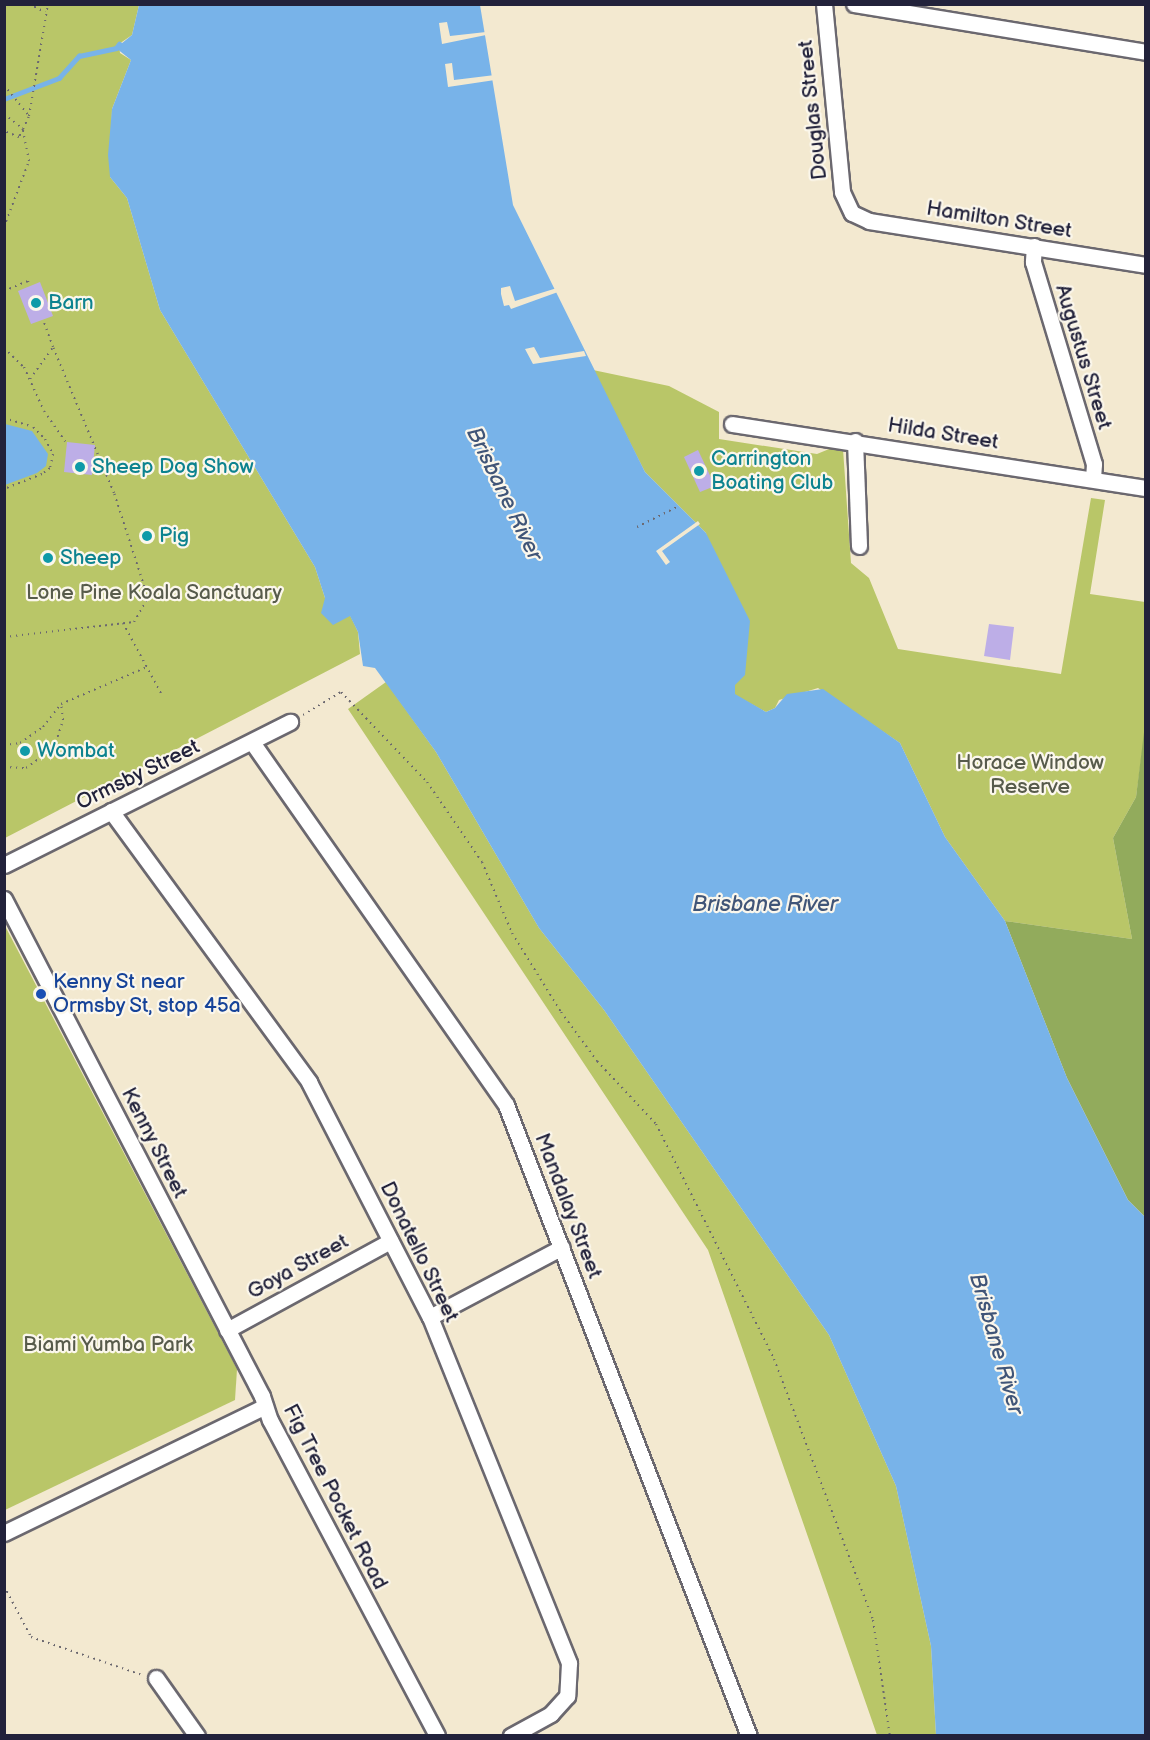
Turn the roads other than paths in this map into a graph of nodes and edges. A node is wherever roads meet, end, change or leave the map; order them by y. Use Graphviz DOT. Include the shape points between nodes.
graph roads {
  1 [pos="854,4"];
  2 [pos="828,5"];
  3 [pos="1146,52"];
  4 [pos="849,210"];
  5 [pos="1034,246"];
  6 [pos="1146,265"];
  7 [pos="732,424"];
  8 [pos="855,441"];
  9 [pos="1093,479"];
  10 [pos="1146,488"];
  11 [pos="860,546"];
  12 [pos="290,722"];
  13 [pos="252,742"];
  14 [pos="111,811"];
  15 [pos="4,864"];
  16 [pos="4,899"];
  17 [pos="390,1241"];
  18 [pos="562,1247"];
  19 [pos="430,1317"];
  20 [pos="227,1330"];
  21 [pos="265,1406"];
  22 [pos="4,1533"];
  23 [pos="156,1678"];
  24 [pos="197,1736"];
  25 [pos="437,1736"];
  26 [pos="511,1736"];
  27 [pos="749,1736"];
  1 -- 3 [label="street"];
  2 -- 4 [label="street, Douglas Street" via="842,192"];
  4 -- 5 [label="street, Hamilton Street" via="869,221"];
  5 -- 6 [label="street, Hamilton Street"];
  5 -- 9 [label="street, Augustus Street" via="1033,262 1094,464"];
  7 -- 8 [label="street, Hilda Street"];
  8 -- 9 [label="street, Hilda Street"];
  8 -- 11 [label="street"];
  9 -- 10 [label="street, Hilda Street"];
  12 -- 13 [label="street, Ormsby Street"];
  13 -- 14 [label="street, Ormsby Street"];
  13 -- 18 [label="street, Mandalay Street" via="506,1105"];
  14 -- 15 [label="street, Ormsby Street"];
  14 -- 17 [label="street, Donatello Street" via="309,1082"];
  16 -- 20 [label="street, Kenny Street"];
  17 -- 19 [label="street, Donatello Street"];
  17 -- 20 [label="street, Goya Street"];
  18 -- 19 [label="street"];
  18 -- 27 [label="street, Mandalay Street"];
  19 -- 26 [label="street, Donatello Street" via="569,1663 567,1696 551,1714"];
  20 -- 21 [label="street, Kenny Street"];
  21 -- 22 [label="street, Fig Tree Pocket Road"];
  21 -- 25 [label="street, Fig Tree Pocket Road"];
  23 -- 24 [label="street"];
}
